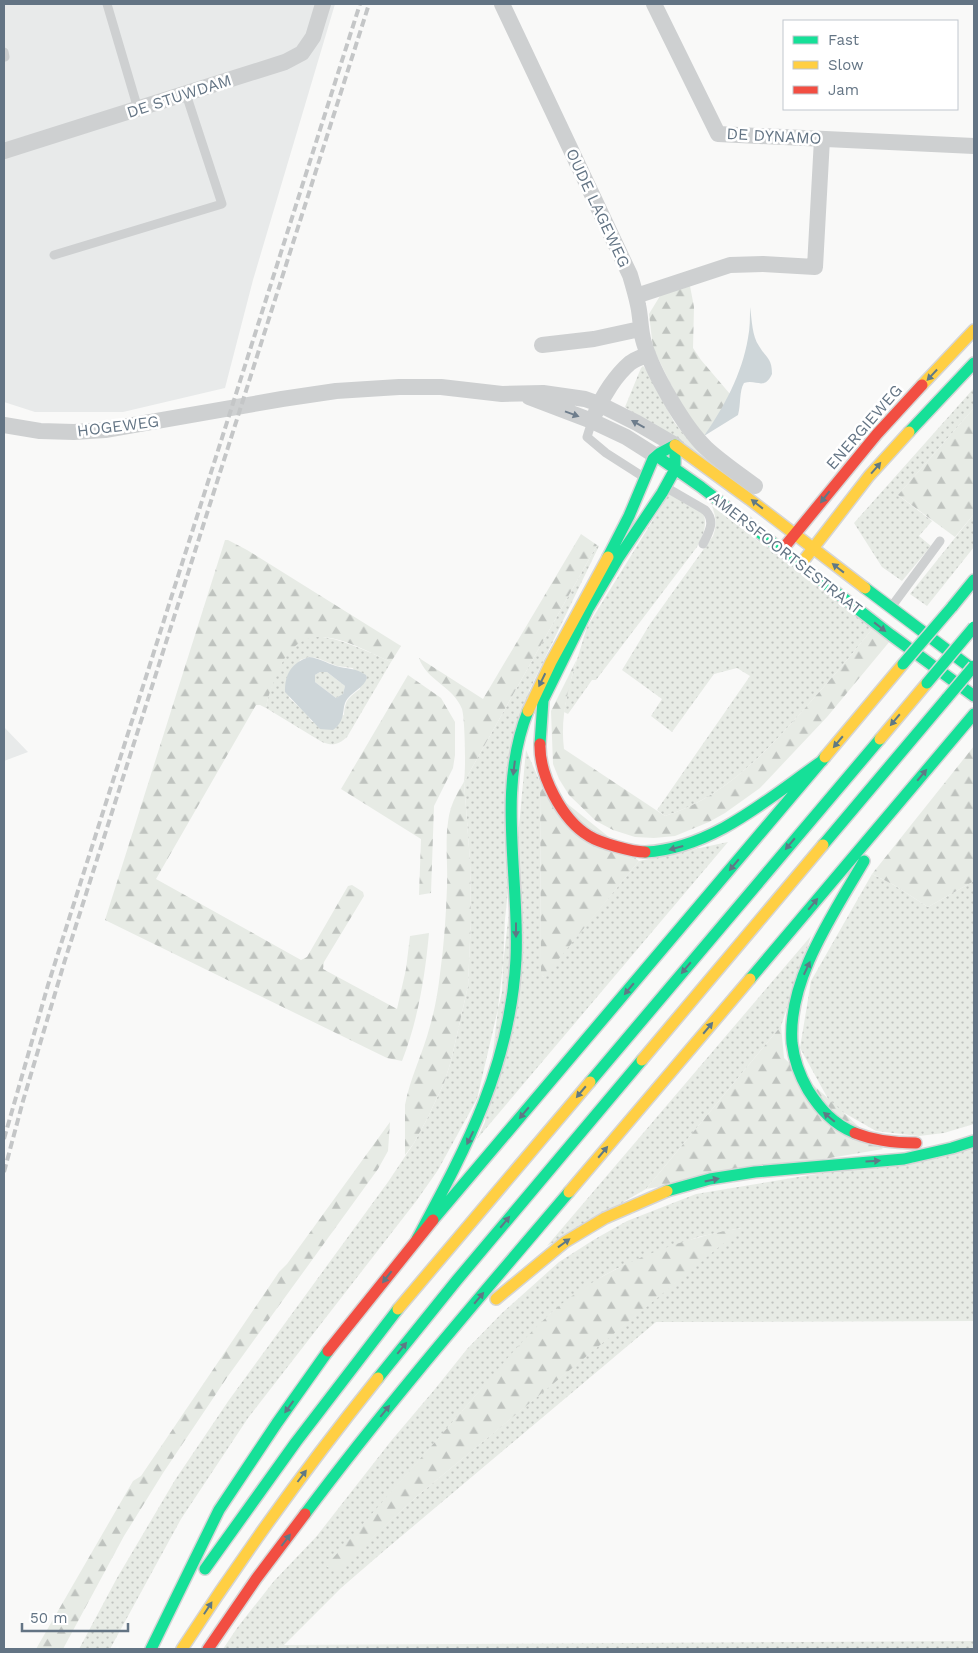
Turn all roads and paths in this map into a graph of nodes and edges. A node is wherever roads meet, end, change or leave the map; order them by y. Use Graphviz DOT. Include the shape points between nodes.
graph roads {
  1 [pos="107,4"];
  2 [pos="323,4"];
  3 [pos="502,4"];
  4 [pos="654,4"];
  5 [pos="186,94"];
  6 [pos="138,109"];
  7 [pos="822,139"];
  8 [pos="974,146"];
  9 [pos="4,151"];
  10 [pos="54,255"];
  11 [pos="636,296"];
  12 [pos="640,329"];
  13 [pos="974,330"];
  14 [pos="542,344"];
  15 [pos="648,354"];
  16 [pos="974,363"];
  17 [pos="520,394"];
  18 [pos="599,404"];
  19 [pos="231,408"];
  20 [pos="592,421"];
  21 [pos="4,425"];
  22 [pos="675,446"];
  23 [pos="656,456"];
  24 [pos="675,468"];
  25 [pos="655,482"];
  26 [pos="755,486"];
  27 [pos="796,534"];
  28 [pos="940,541"];
  29 [pos="703,544"];
  30 [pos="814,548"];
  31 [pos="782,550"];
  32 [pos="800,564"];
  33 [pos="974,580"];
  34 [pos="890,608"];
  35 [pos="974,627"];
  36 [pos="974,666"];
  37 [pos="974,671"];
  38 [pos="974,696"];
  39 [pos="973,715"];
  40 [pos="822,761"];
  41 [pos="891,812"];
  42 [pos="974,1129"];
  43 [pos="974,1141"];
  44 [pos="417,1239"];
  45 [pos="425,1362"];
  46 [pos="152,1649"];
  47 [pos="182,1649"];
  48 [pos="208,1649"];
  1 -- 6 [label="lane"];
  2 -- 5 [label="street, DE STUWDAM" via="313,36 302,53 285,62"];
  3 -- 11 [label="street, OUDE LAGEWEG" via="630,276"];
  4 -- 7 [label="street, DE DYNAMO" via="718,134"];
  5 -- 6 [label="street, DE STUWDAM"];
  5 -- 10 [label="lane" via="222,204"];
  6 -- 9 [label="street, DE STUWDAM"];
  7 -- 8 [label="street, DE DYNAMO"];
  7 -- 11 [label="street" via="815,267 730,265"];
  11 -- 12 [label="street, OUDE LAGEWEG"];
  12 -- 14 [label="street" via="594,339"];
  12 -- 15 [label="street, OUDE LAGEWEG"];
  13 -- 27 [label="main road, ENERGIEWEG, one-way" via="877,434"];
  15 -- 18 [label="street" via="631,363"];
  15 -- 26 [label="street, AMERSFOORTSESTRAAT" via="689,429 706,448"];
  30 -- 16 [label="main road, one-way" via="875,469"];
  17 -- 18 [label="street, AMERSFOORTSESTRAAT" via="562,394"];
  17 -- 19 [label="street, AMERSFOORTSESTRAAT" via="441,387 380,388 336,391"];
  17 -- 20 [label="street, AMERSFOORTSESTRAAT, one-way"];
  18 -- 20 [label="street, AMERSFOORTSESTRAAT"];
  22 -- 18 [label="street, AMERSFOORTSESTRAAT, one-way"];
  19 -- 21 [label="street, HOGEWEG" via="105,430 40,431"];
  20 -- 23 [label="street, AMERSFOORTSESTRAAT"];
  20 -- 25 [label="lane, AMERSFOORTSESTRAAT" via="587,437 606,453"];
  22 -- 23 [label="main road"];
  22 -- 24 [label="main road"];
  27 -- 22 [label="main road, AMERSFOORTSESTRAAT, one-way"];
  23 -- 24 [label="main road, AMERSFOORTSESTRAAT"];
  23 -- 25 [label="main road"];
  24 -- 25 [label="main road"];
  24 -- 31 [label="main road, AMERSFOORTSESTRAAT"];
  25 -- 29 [label="lane, AMERSFOORTSESTRAAT" via="710,514 712,526"];
  40 -- 25 [label="main road, one-way" via="713,834 663,851 642,852 589,836 561,806 548,784 540,755 543,700"];
  25 -- 44 [label="main road, one-way" via="618,537 540,682 517,746 511,798 516,952 506,1032 484,1105"];
  27 -- 30 [label="main road, AMERSFOORTSESTRAAT"];
  27 -- 31 [label="main road, ENERGIEWEG"];
  28 -- 34 [label="lane"];
  30 -- 32 [label="main road"];
  34 -- 30 [label="main road, AMERSFOORTSESTRAAT, one-way"];
  31 -- 32 [label="main road, AMERSFOORTSESTRAAT"];
  32 -- 38 [label="main road, AMERSFOORTSESTRAAT, one-way"];
  33 -- 40 [label="main road, one-way, bridge"];
  34 -- 37 [label="main road, AMERSFOORTSESTRAAT"];
  35 -- 46 [label="main road, one-way, bridge" via="391,1318 307,1426"];
  47 -- 36 [label="main road, one-way, bridge" via="254,1539 402,1347"];
  41 -- 39 [label="main road, one-way"];
  40 -- 44 [label="main road, one-way"];
  42 -- 41 [label="main road, one-way" via="927,1143 896,1144 864,1137 830,1119 809,1095 794,1061 792,1022 803,975"];
  45 -- 41 [label="main road, one-way"];
  45 -- 43 [label="main road, one-way" via="565,1242 605,1218 665,1192 710,1179 755,1172 904,1159"];
  44 -- 46 [label="main road, one-way" via="336,1342 219,1510"];
  48 -- 45 [label="main road, one-way" via="341,1466"];
}
